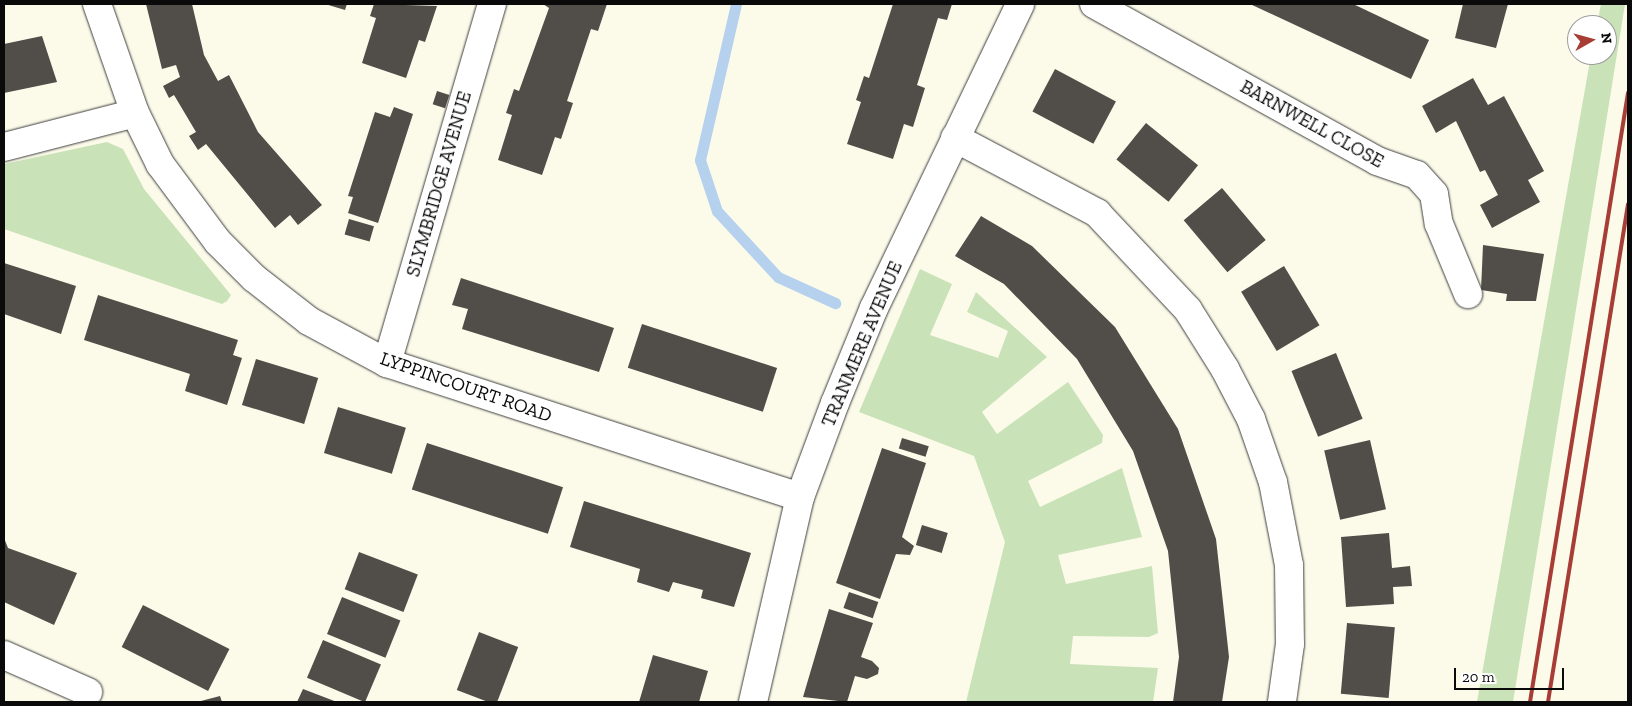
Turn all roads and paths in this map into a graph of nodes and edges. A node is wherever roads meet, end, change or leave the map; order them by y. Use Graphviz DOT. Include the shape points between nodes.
graph roads {
  1 [pos="97,4"];
  2 [pos="492,4"];
  3 [pos="1020,4"];
  4 [pos="1094,4"];
  5 [pos="134,113"];
  6 [pos="955,138"];
  7 [pos="4,147"];
  8 [pos="1468,294"];
  9 [pos="387,363"];
  10 [pos="800,497"];
  11 [pos="4,655"];
  12 [pos="88,692"];
  13 [pos="753,702"];
  14 [pos="1282,702"];
  1 -- 5 [label="street, LYPPINCOURT ROAD"];
  2 -- 9 [label="street, SLYMBRIDGE AVENUE"];
  3 -- 6 [label="street, TRANMERE AVENUE"];
  4 -- 8 [label="street, BARNWELL CLOSE" via="1377,160 1417,175 1434,194 1439,224"];
  5 -- 7 [label="street"];
  5 -- 9 [label="street, LYPPINCOURT ROAD" via="189,207 254,278 309,320"];
  6 -- 10 [label="street, TRANMERE AVENUE" via="874,308"];
  6 -- 14 [label="street" via="1097,213 1188,310 1225,368 1251,419 1273,482 1289,565 1290,644"];
  9 -- 10 [label="street, LYPPINCOURT ROAD"];
  10 -- 13 [label="street, TRANMERE AVENUE"];
  11 -- 12 [label="street"];
}
